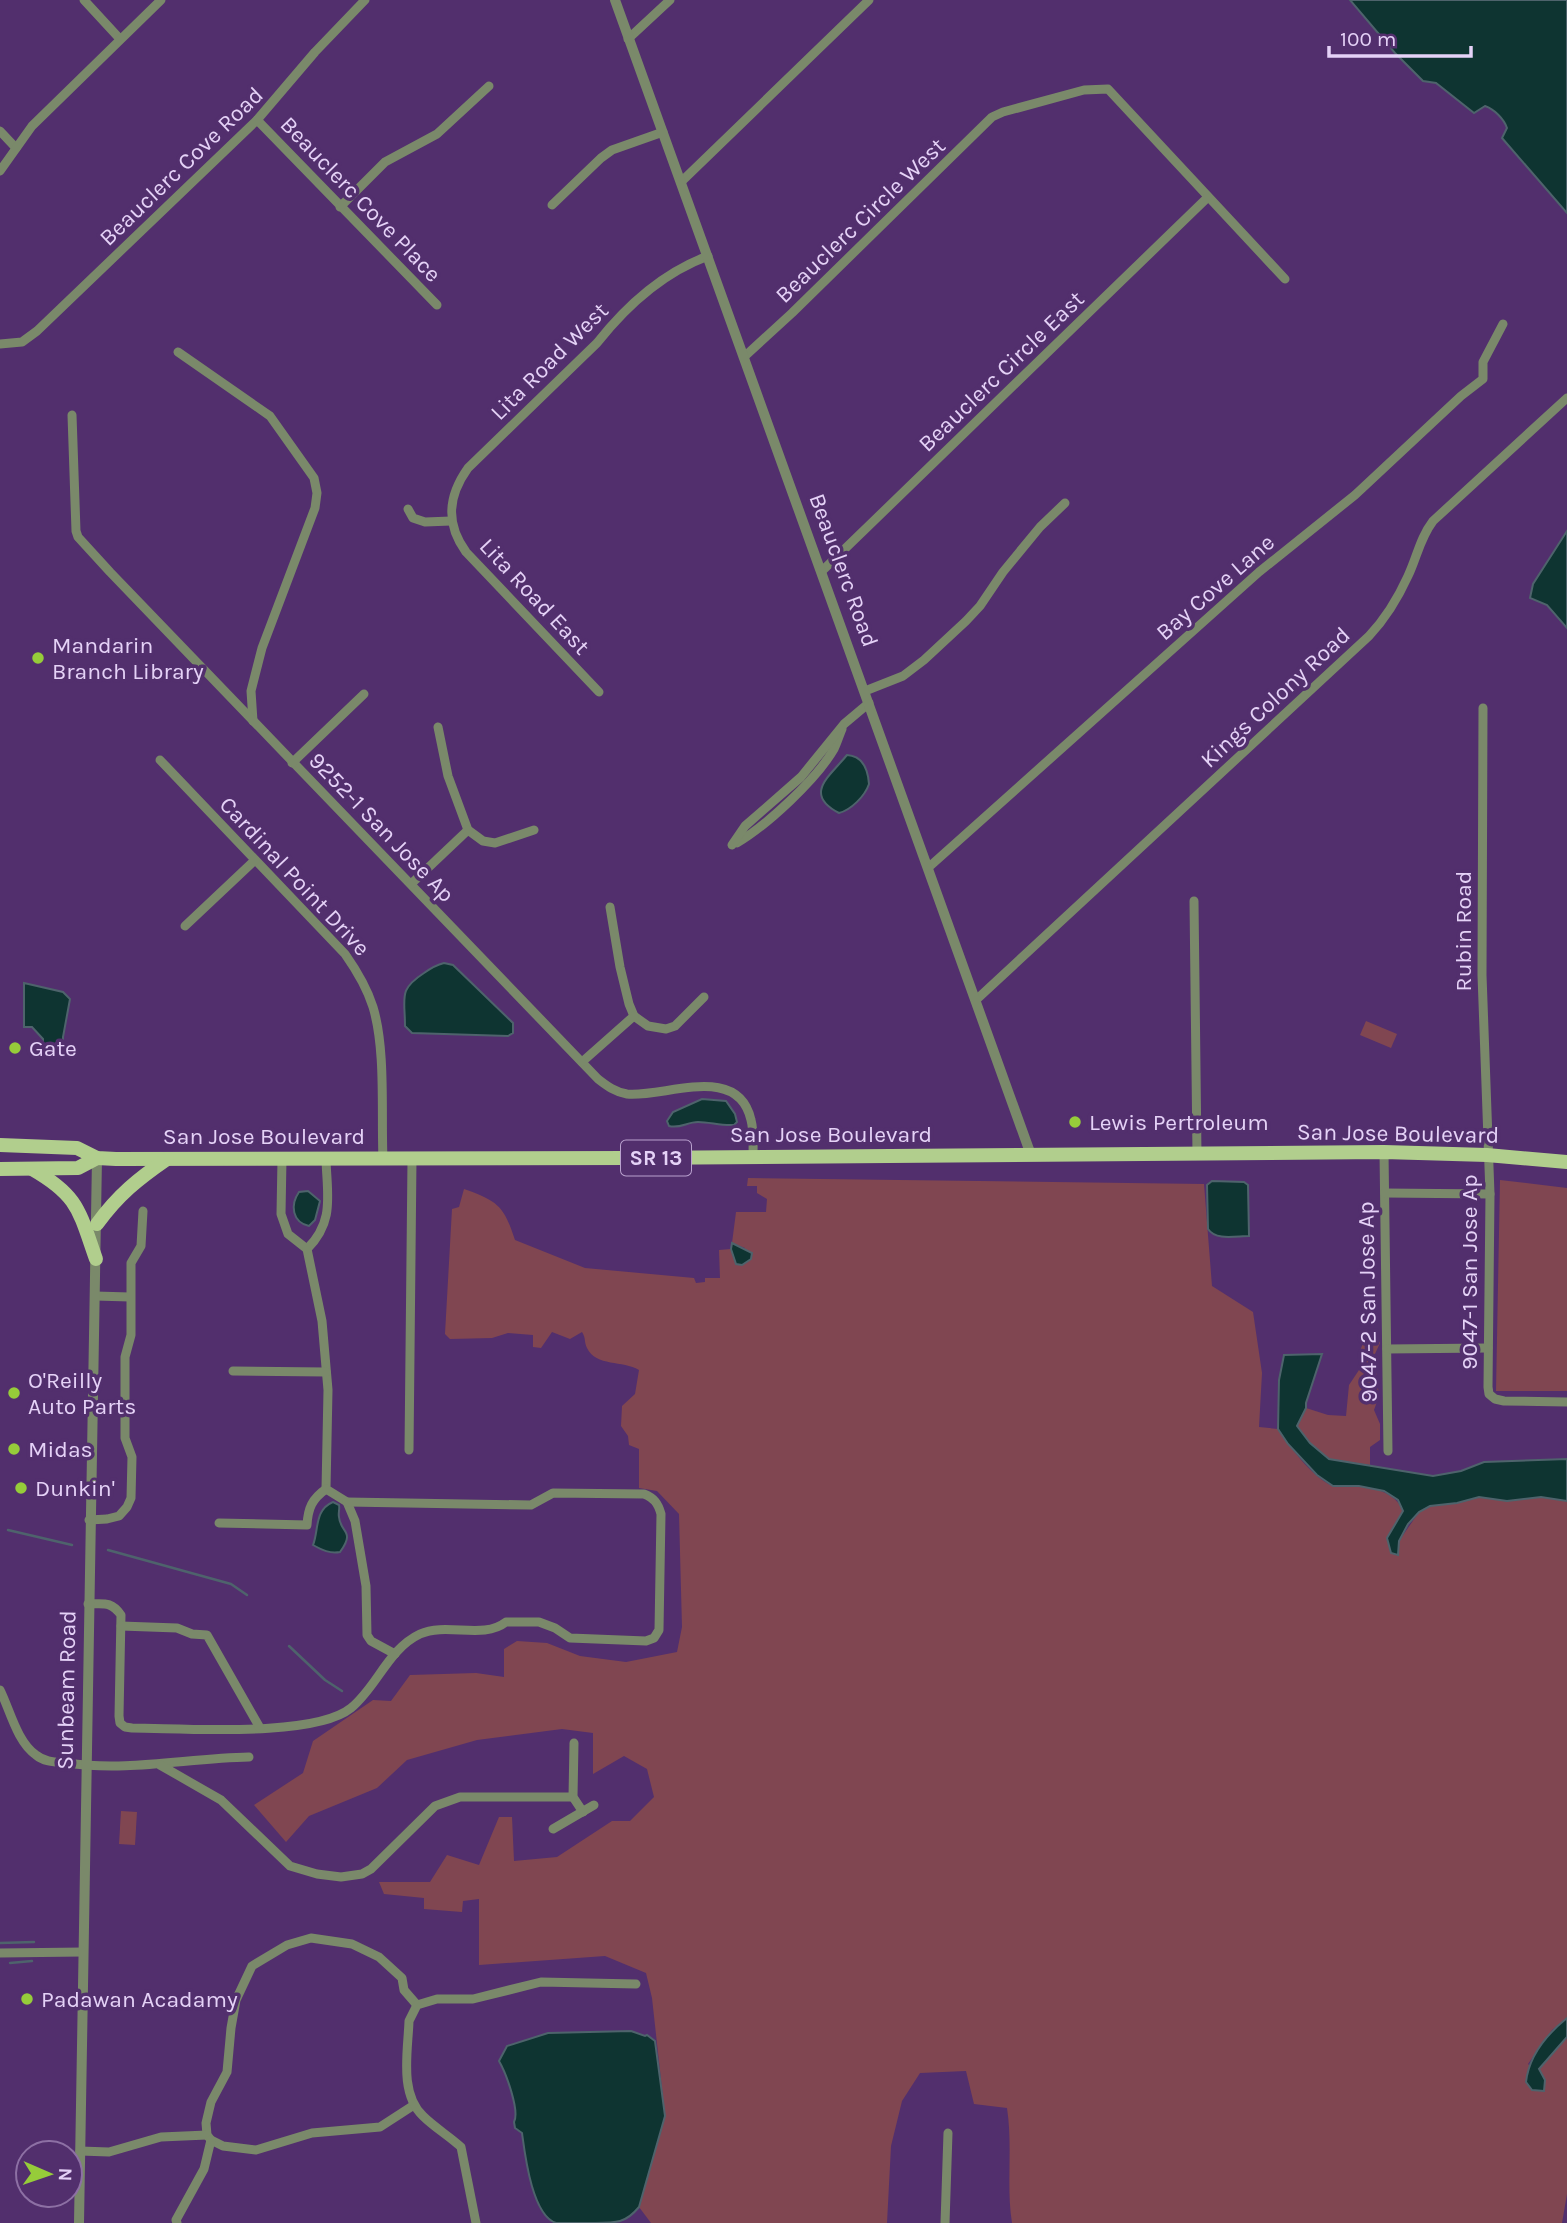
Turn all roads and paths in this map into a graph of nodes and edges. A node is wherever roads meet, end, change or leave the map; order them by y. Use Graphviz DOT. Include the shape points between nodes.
graph roads {
  1 [pos="84,0"];
  2 [pos="161,0"];
  3 [pos="365,0"];
  4 [pos="614,0"];
  5 [pos="670,0"];
  6 [pos="869,0"];
  7 [pos="120,39"];
  8 [pos="628,39"];
  9 [pos="489,86"];
  10 [pos="257,120"];
  11 [pos="0,131"];
  12 [pos="663,132"];
  13 [pos="16,148"];
  14 [pos="0,172"];
  15 [pos="681,182"];
  16 [pos="1207,198"];
  17 [pos="552,205"];
  18 [pos="340,207"];
  19 [pos="708,256"];
  20 [pos="1284,279"];
  21 [pos="437,305"];
  22 [pos="1503,324"];
  23 [pos="0,344"];
  24 [pos="178,352"];
  25 [pos="744,356"];
  26 [pos="1567,398"];
  27 [pos="72,415"];
  28 [pos="1065,503"];
  29 [pos="408,509"];
  30 [pos="451,521"];
  31 [pos="822,571"];
  32 [pos="865,691"];
  33 [pos="599,692"];
  34 [pos="364,694"];
  35 [pos="870,703"];
  36 [pos="1483,708"];
  37 [pos="253,721"];
  38 [pos="438,727"];
  39 [pos="160,760"];
  40 [pos="292,763"];
  41 [pos="789,793"];
  42 [pos="468,830"];
  43 [pos="534,830"];
  44 [pos="255,860"];
  45 [pos="929,867"];
  46 [pos="411,884"];
  47 [pos="1194,901"];
  48 [pos="610,906"];
  49 [pos="185,926"];
  50 [pos="704,997"];
  51 [pos="976,1000"];
  52 [pos="634,1016"];
  53 [pos="582,1062"];
  54 [pos="0,1145"];
  55 [pos="1384,1152"];
  56 [pos="1197,1154"];
  57 [pos="1031,1155"];
  58 [pos="1487,1155"];
  59 [pos="753,1157"];
  60 [pos="97,1158"];
  61 [pos="167,1158"];
  62 [pos="282,1159"];
  63 [pos="326,1159"];
  64 [pos="383,1159"];
  65 [pos="412,1159"];
  66 [pos="1566,1163"];
  67 [pos="0,1169"];
  68 [pos="32,1169"];
  69 [pos="1385,1193"];
  70 [pos="1490,1194"];
  71 [pos="142,1211"];
  72 [pos="97,1224"];
  73 [pos="307,1249"];
  74 [pos="96,1259"];
  75 [pos="95,1296"];
  76 [pos="130,1297"];
  77 [pos="1488,1348"];
  78 [pos="1387,1349"];
  79 [pos="233,1371"];
  80 [pos="326,1372"];
  81 [pos="1567,1402"];
  82 [pos="409,1450"];
  83 [pos="1388,1451"];
  84 [pos="326,1489"];
  85 [pos="347,1502"];
  86 [pos="89,1520"];
  87 [pos="219,1523"];
  88 [pos="88,1604"];
  89 [pos="121,1626"];
  90 [pos="395,1654"];
  91 [pos="0,1690"];
  92 [pos="3,1704"];
  93 [pos="260,1728"];
  94 [pos="574,1743"];
  95 [pos="248,1757"];
  96 [pos="160,1765"];
  97 [pos="85,1766"];
  98 [pos="573,1797"];
  99 [pos="594,1805"];
  100 [pos="583,1812"];
  101 [pos="553,1829"];
  102 [pos="83,1952"];
  103 [pos="0,1953"];
  104 [pos="636,1984"];
  105 [pos="417,2005"];
  106 [pos="414,2105"];
  107 [pos="948,2133"];
  108 [pos="209,2137"];
  109 [pos="86,2151"];
  110 [pos="79,2223"];
  111 [pos="177,2223"];
  112 [pos="476,2223"];
  113 [pos="945,2223"];
  1 -- 7 [label="street"];
  2 -- 7 [label="street"];
  3 -- 10 [label="street, Beauclerc Cove Road"];
  4 -- 8 [label="street, Beauclerc Road"];
  5 -- 8 [label="street"];
  6 -- 15 [label="street"];
  7 -- 13 [label="street" via="32,126"];
  8 -- 12 [label="street, Beauclerc Road"];
  9 -- 18 [label="street" via="437,134 385,162"];
  10 -- 18 [label="street, Beauclerc Cove Place"];
  10 -- 23 [label="street, Beauclerc Cove Road" via="37,331 22,342"];
  11 -- 13 [label="street"];
  12 -- 15 [label="street, Beauclerc Road"];
  12 -- 17 [label="street" via="612,150"];
  13 -- 14 [label="street"];
  15 -- 19 [label="street, Beauclerc Road"];
  16 -- 20 [label="street"];
  16 -- 25 [label="street, Beauclerc Circle West" via="1108,89 1084,90 1003,112 992,117"];
  16 -- 31 [label="street, Beauclerc Circle East"];
  18 -- 21 [label="street, Beauclerc Cove Place"];
  19 -- 25 [label="street, Beauclerc Road"];
  19 -- 30 [label="street, Lita Road West" via="680,267 647,291 468,468 455,490"];
  22 -- 45 [label="street, Bay Cove Lane" via="1483,362 1483,379"];
  24 -- 37 [label="street" via="270,416 316,483 315,508 262,648 251,691"];
  25 -- 31 [label="street, Beauclerc Road"];
  26 -- 51 [label="street, Kings Colony Road" via="1433,521 1392,608 1369,636"];
  27 -- 37 [label="street, 9252-1 San Jose Ap" via="78,537"];
  28 -- 32 [label="street" via="1040,527 981,606 958,629 903,676"];
  29 -- 30 [label="street" via="413,518 425,522"];
  30 -- 33 [label="street, Lita Road East" via="466,552"];
  31 -- 32 [label="street, Beauclerc Road"];
  32 -- 35 [label="street, Beauclerc Road"];
  34 -- 40 [label="street"];
  35 -- 41 [label="street" via="844,724"];
  35 -- 45 [label="street, Beauclerc Road"];
  36 -- 58 [label="street, Rubin Road"];
  37 -- 40 [label="street, 9252-1 San Jose Ap"];
  38 -- 42 [label="street" via="448,776"];
  39 -- 44 [label="street, Cardinal Point Drive"];
  40 -- 46 [label="street, 9252-1 San Jose Ap"];
  41 -- 41 [label="street" via="745,826 732,845 751,834"];
  42 -- 43 [label="street" via="495,843"];
  42 -- 46 [label="street"];
  44 -- 49 [label="street"];
  44 -- 64 [label="street, Cardinal Point Drive" via="345,954 366,988 378,1031"];
  45 -- 51 [label="street, Beauclerc Road"];
  46 -- 53 [label="street, 9252-1 San Jose Ap"];
  47 -- 56 [label="street"];
  48 -- 52 [label="street"];
  50 -- 52 [label="street" via="675,1026 666,1029 648,1026"];
  51 -- 57 [label="street, Beauclerc Road"];
  52 -- 53 [label="street"];
  53 -- 59 [label="street, 9252-1 San Jose Ap" via="608,1088 628,1094 704,1086 733,1093 749,1113"];
  54 -- 60 [label="main road, San Jose Boulevard / SR 13" via="76,1148"];
  55 -- 56 [label="main road, San Jose Boulevard / SR 13"];
  55 -- 58 [label="main road, San Jose Boulevard / SR 13"];
  55 -- 69 [label="street, 9047-2 San Jose Ap"];
  56 -- 57 [label="main road, San Jose Boulevard / SR 13"];
  57 -- 59 [label="main road, San Jose Boulevard / SR 13"];
  58 -- 66 [label="main road, San Jose Boulevard / SR 13"];
  58 -- 70 [label="street, 9047-1 San Jose Ap"];
  59 -- 65 [label="main road, San Jose Boulevard / SR 13"];
  60 -- 61 [label="main road, San Jose Boulevard / SR 13"];
  60 -- 68 [label="main road, San Jose Boulevard / SR 13" via="78,1168"];
  60 -- 72 [label="street, Sunbeam Road"];
  61 -- 62 [label="main road, San Jose Boulevard / SR 13"];
  61 -- 72 [label="main road" via="130,1184"];
  62 -- 63 [label="main road, San Jose Boulevard / SR 13"];
  62 -- 73 [label="street" via="284,1225"];
  63 -- 64 [label="main road, San Jose Boulevard / SR 13"];
  63 -- 73 [label="street" via="327,1215 319,1237"];
  64 -- 65 [label="main road, San Jose Boulevard / SR 13"];
  65 -- 82 [label="street"];
  67 -- 68 [label="main road, San Jose Boulevard / SR 13"];
  68 -- 74 [label="main road" via="68,1195 78,1209"];
  69 -- 70 [label="street"];
  69 -- 78 [label="street, 9047-2 San Jose Ap"];
  70 -- 77 [label="street, 9047-1 San Jose Ap"];
  71 -- 76 [label="street" via="141,1246 131,1263"];
  72 -- 74 [label="street, Sunbeam Road"];
  73 -- 80 [label="street" via="322,1321"];
  74 -- 75 [label="street, Sunbeam Road"];
  75 -- 76 [label="street"];
  75 -- 86 [label="street, Sunbeam Road"];
  76 -- 86 [label="street" via="125,1438 132,1457 131,1497 119,1516"];
  77 -- 78 [label="street"];
  77 -- 81 [label="street, 9047-1 San Jose Ap" via="1488,1387 1495,1399"];
  78 -- 83 [label="street, 9047-2 San Jose Ap"];
  79 -- 80 [label="street"];
  80 -- 84 [label="street"];
  84 -- 85 [label="street"];
  84 -- 87 [label="street" via="309,1506 307,1525"];
  85 -- 90 [label="street" via="363,1560 367,1635"];
  85 -- 90 [label="street" via="531,1505 553,1493 644,1494 659,1505 660,1622 654,1638 570,1638 540,1622 506,1622 496,1630 428,1631"];
  86 -- 88 [label="street, Sunbeam Road"];
  88 -- 89 [label="street" via="115,1606"];
  88 -- 97 [label="street, Sunbeam Road"];
  89 -- 93 [label="street" via="177,1628 207,1635"];
  89 -- 93 [label="street" via="119,1716 125,1727"];
  90 -- 93 [label="street" via="349,1710 303,1726"];
  91 -- 92 [label="street"];
  92 -- 97 [label="street" via="37,1756"];
  94 -- 98 [label="street"];
  95 -- 96 [label="street"];
  96 -- 97 [label="street"];
  96 -- 98 [label="street" via="221,1800 290,1866 341,1877 371,1870 435,1806 460,1797"];
  97 -- 102 [label="street, Sunbeam Road"];
  98 -- 100 [label="street"];
  99 -- 100 [label="street"];
  100 -- 101 [label="street"];
  102 -- 103 [label="street"];
  102 -- 109 [label="street, Sunbeam Road"];
  104 -- 105 [label="street" via="541,1982 473,1999 437,1998"];
  105 -- 106 [label="street" via="409,2021 408,2089"];
  105 -- 108 [label="street" via="404,1990 401,1978 379,1958 352,1944 311,1938 287,1945 253,1966 236,2000 227,2072 206,2123"];
  106 -- 108 [label="street" via="380,2127 312,2133 256,2150"];
  106 -- 112 [label="street" via="461,2147"];
  107 -- 113 [label="street"];
  108 -- 109 [label="street" via="161,2137 109,2152"];
  108 -- 111 [label="street" via="204,2169"];
  109 -- 110 [label="street, Sunbeam Road"];
}
